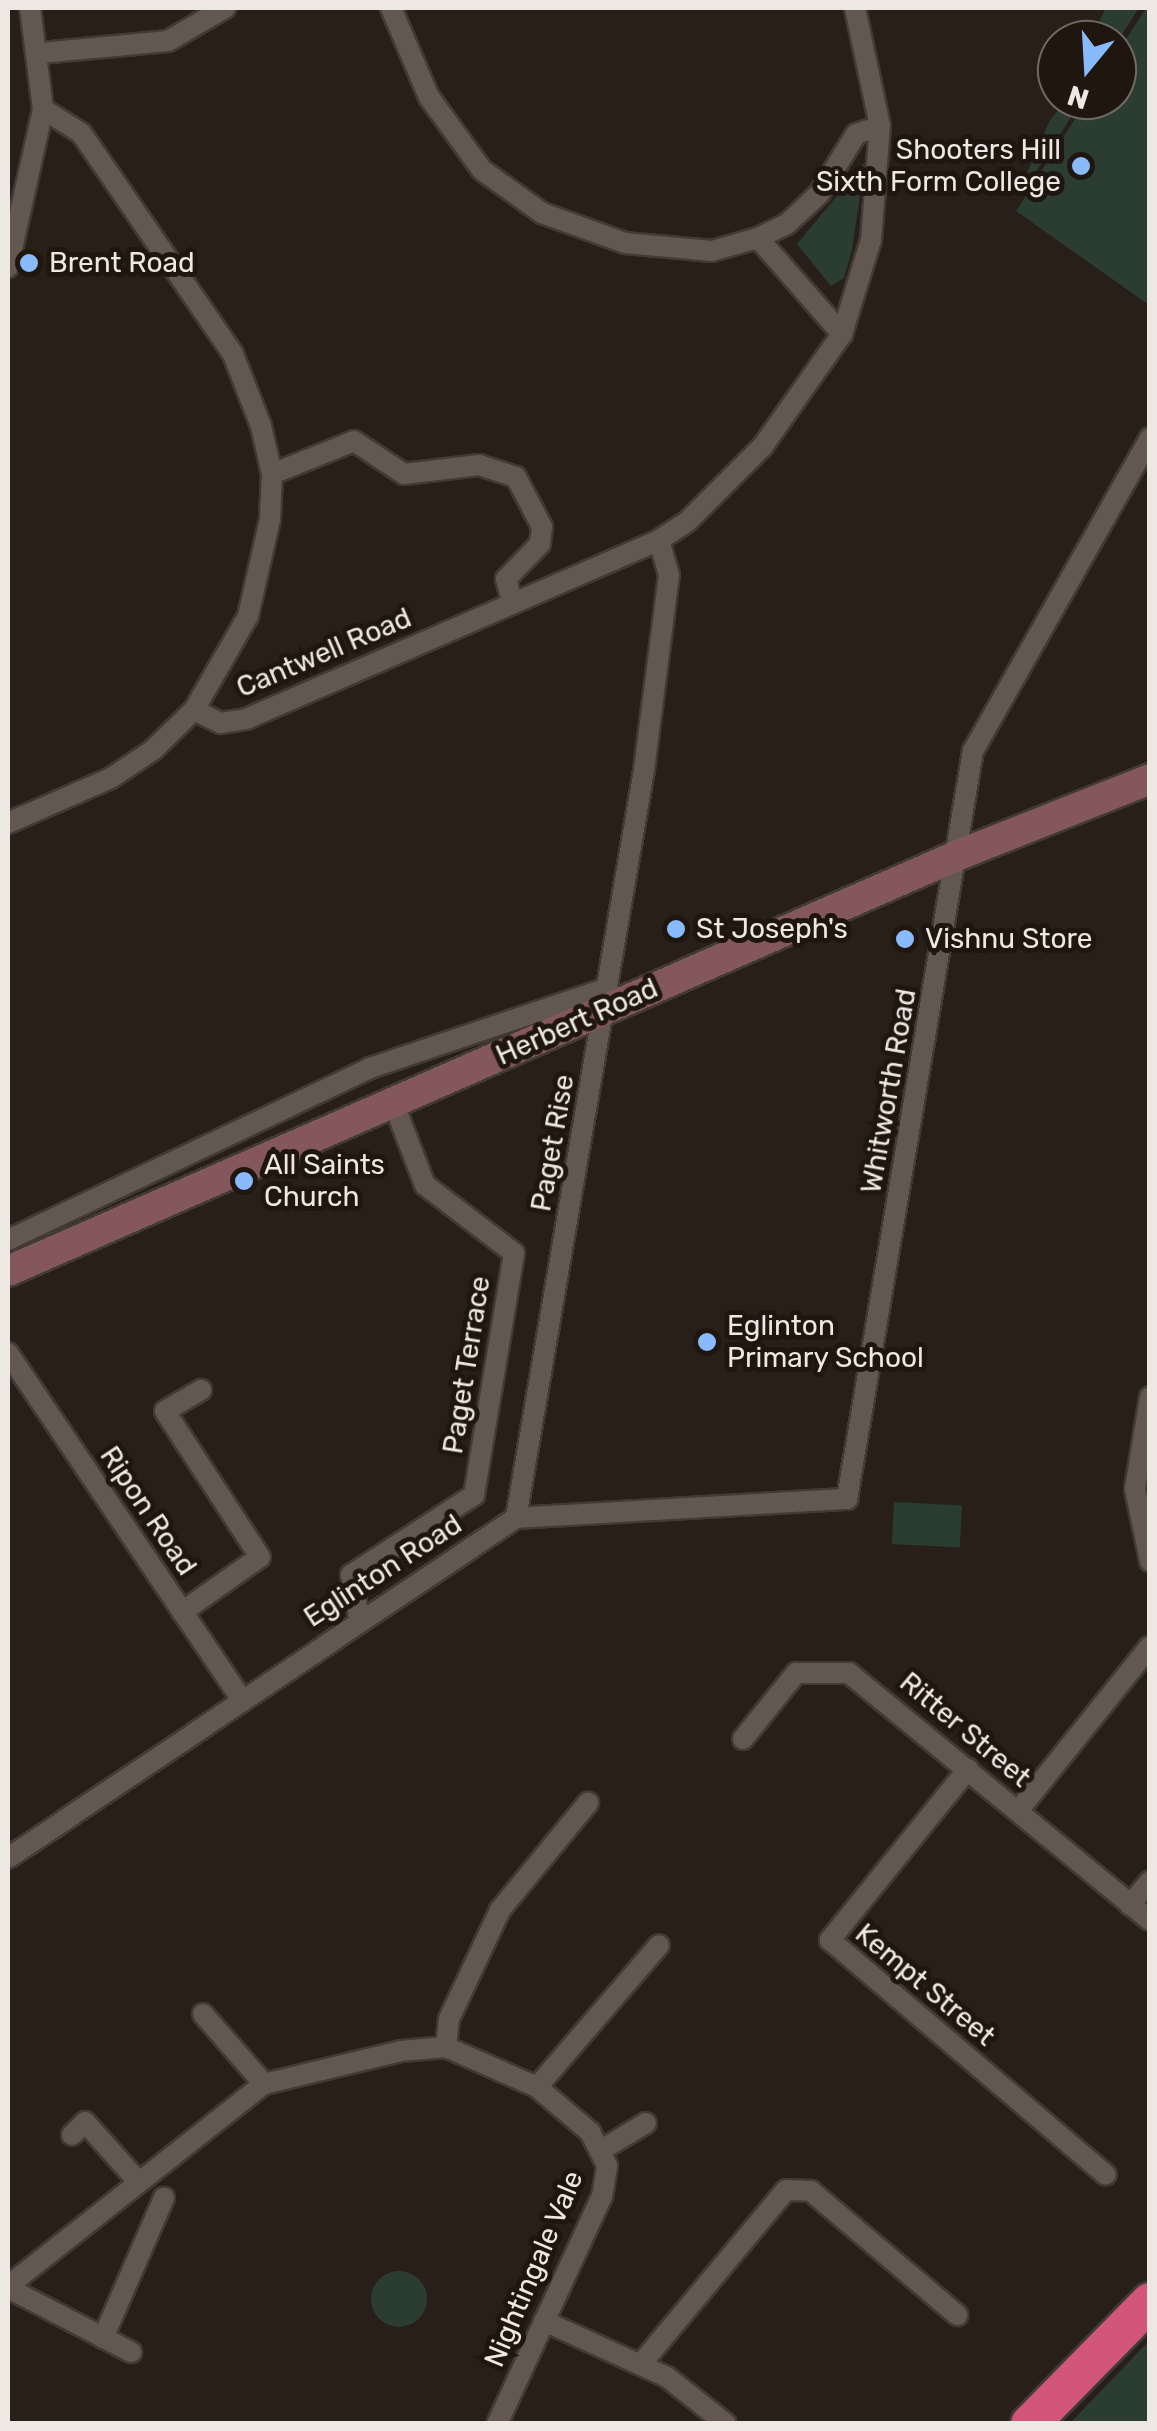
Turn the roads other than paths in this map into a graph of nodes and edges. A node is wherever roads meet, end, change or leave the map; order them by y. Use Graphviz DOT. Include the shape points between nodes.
graph roads {
  1 [pos="30,8"];
  2 [pos="225,8"];
  3 [pos="391,8"];
  4 [pos="855,8"];
  5 [pos="41,53"];
  6 [pos="44,108"];
  7 [pos="880,126"];
  8 [pos="758,238"];
  9 [pos="8,267"];
  10 [pos="842,334"];
  11 [pos="1150,438"];
  12 [pos="272,474"];
  13 [pos="659,540"];
  14 [pos="512,602"];
  15 [pos="194,710"];
  16 [pos="1150,779"];
  17 [pos="8,822"];
  18 [pos="956,856"];
  19 [pos="606,999"];
  20 [pos="394,1102"];
  21 [pos="8,1240"];
  22 [pos="8,1271"];
  23 [pos="8,1354"];
  24 [pos="201,1390"];
  25 [pos="1150,1397"];
  26 [pos="847,1499"];
  27 [pos="516,1518"];
  28 [pos="1150,1560"];
  29 [pos="182,1612"];
  30 [pos="359,1618"];
  31 [pos="1150,1646"];
  32 [pos="242,1700"];
  33 [pos="743,1739"];
  34 [pos="968,1770"];
  35 [pos="588,1803"];
  36 [pos="1018,1810"];
  37 [pos="8,1858"];
  38 [pos="1150,1881"];
  39 [pos="1130,1905"];
  40 [pos="1150,1920"];
  41 [pos="659,1945"];
  42 [pos="203,2014"];
  43 [pos="446,2048"];
  44 [pos="264,2084"];
  45 [pos="537,2087"];
  46 [pos="646,2123"];
  47 [pos="72,2135"];
  48 [pos="603,2149"];
  49 [pos="1106,2175"];
  50 [pos="136,2179"];
  51 [pos="164,2198"];
  52 [pos="8,2287"];
  53 [pos="1150,2302"];
  54 [pos="957,2315"];
  55 [pos="544,2321"];
  56 [pos="103,2338"];
  57 [pos="132,2352"];
  58 [pos="642,2364"];
  59 [pos="496,2424"];
  60 [pos="726,2424"];
  61 [pos="1030,2424"];
  1 -- 5 [label="street"];
  2 -- 5 [label="street" via="168,40"];
  3 -- 8 [label="street" via="407,54 454,138 509,192 582,231 625,244 712,250"];
  4 -- 7 [label="street, Cantwell Road"];
  5 -- 6 [label="street"];
  6 -- 9 [label="street"];
  6 -- 12 [label="street" via="81,134 210,314 252,398"];
  7 -- 8 [label="street" via="856,134 819,194 787,224"];
  7 -- 10 [label="street, Cantwell Road" via="872,240"];
  8 -- 10 [label="street"];
  10 -- 13 [label="street, Cantwell Road" via="764,446 688,522"];
  11 -- 18 [label="street, Whitworth Road" via="972,750"];
  12 -- 14 [label="street" via="354,442 404,474 425,477 478,465 516,477 542,527 540,544 506,579"];
  12 -- 15 [label="street" via="264,563 248,616"];
  13 -- 14 [label="street, Cantwell Road"];
  13 -- 19 [label="street, Paget Rise" via="669,575"];
  14 -- 15 [label="street, Cantwell Road" via="246,719 220,723"];
  15 -- 17 [label="street" via="153,750 110,778"];
  16 -- 18 [label="street, Herbert Road"];
  18 -- 19 [label="street, Herbert Road"];
  18 -- 26 [label="street, Whitworth Road"];
  19 -- 20 [label="street, Herbert Road"];
  19 -- 21 [label="street, Herbert Road" via="370,1068"];
  19 -- 27 [label="street, Paget Rise"];
  20 -- 22 [label="street, Herbert Road"];
  20 -- 30 [label="street, Paget Terrace" via="425,1185 514,1253 474,1494 351,1575"];
  23 -- 29 [label="street, Ripon Road"];
  24 -- 29 [label="street" via="165,1411 260,1557"];
  25 -- 28 [label="street" via="1135,1490"];
  26 -- 27 [label="street, Eglinton Road"];
  27 -- 30 [label="street, Eglinton Road"];
  29 -- 32 [label="street, Ripon Road"];
  30 -- 32 [label="street, Eglinton Road"];
  31 -- 36 [label="street"];
  32 -- 37 [label="street, Eglinton Road"];
  33 -- 34 [label="street, Ritter Street" via="796,1673 849,1672"];
  34 -- 36 [label="street, Ritter Street"];
  34 -- 49 [label="street, Kempt Street" via="830,1940"];
  35 -- 43 [label="street" via="500,1910 448,2019"];
  36 -- 39 [label="street, Ritter Street"];
  38 -- 39 [label="street"];
  39 -- 40 [label="street, Ritter Street"];
  41 -- 45 [label="street"];
  42 -- 44 [label="street"];
  43 -- 44 [label="street, Nightingale Vale" via="402,2051"];
  43 -- 45 [label="street, Nightingale Vale"];
  44 -- 50 [label="street, Nightingale Vale"];
  45 -- 48 [label="street, Nightingale Vale"];
  46 -- 48 [label="street"];
  47 -- 50 [label="street" via="85,2122"];
  48 -- 55 [label="street, Nightingale Vale" via="602,2196"];
  50 -- 52 [label="street, Nightingale Vale"];
  51 -- 56 [label="street"];
  52 -- 56 [label="street"];
  53 -- 61 [label="highway"];
  54 -- 58 [label="street" via="811,2191 786,2190"];
  55 -- 58 [label="street"];
  55 -- 59 [label="street, Nightingale Vale"];
  56 -- 57 [label="street"];
  58 -- 60 [label="street"];
}
